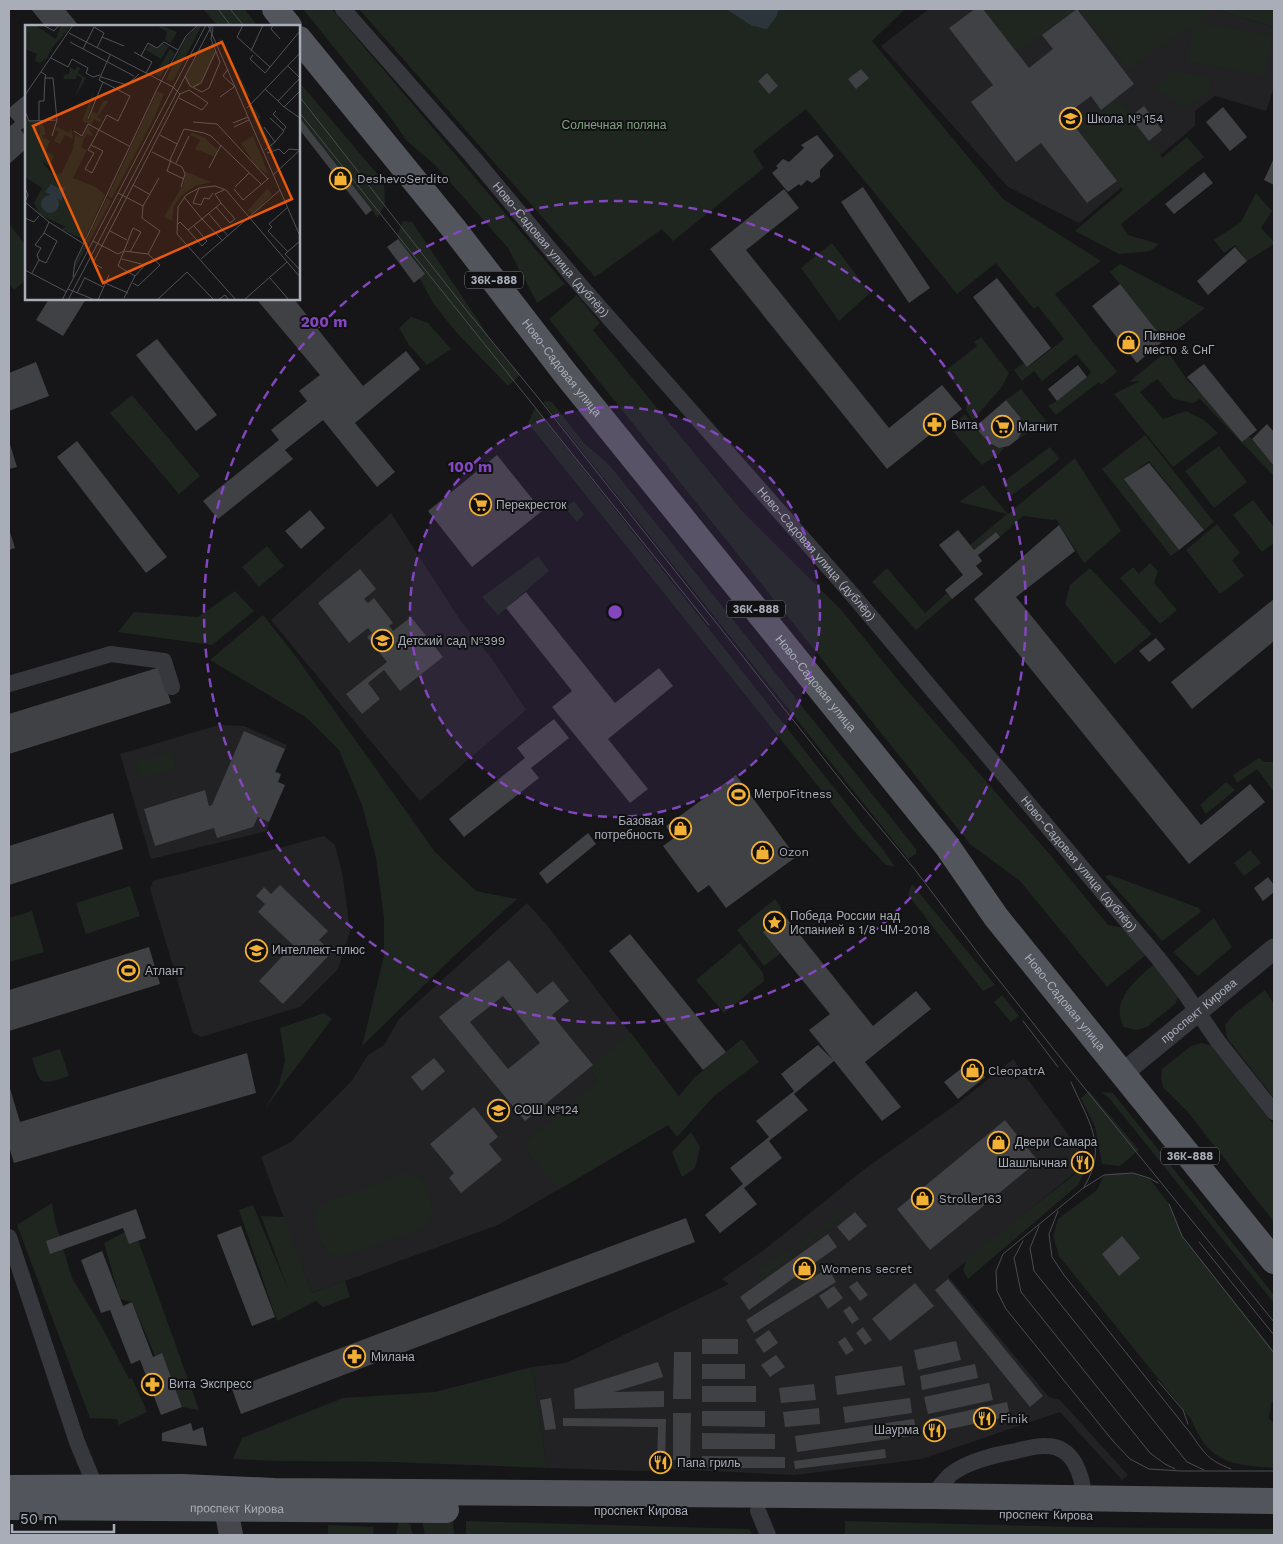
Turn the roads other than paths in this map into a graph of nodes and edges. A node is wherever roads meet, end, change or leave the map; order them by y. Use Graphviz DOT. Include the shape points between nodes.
graph roads {
  1 [pos="274,9"];
  2 [pos="343,9"];
  3 [pos="287,25"];
  4 [pos="300,40"];
  5 [pos="9,684"];
  6 [pos="172,687"];
  7 [pos="1274,949"];
  8 [pos="1197,1013"];
  9 [pos="1123,1073"];
  10 [pos="1274,1112"];
  11 [pos="9,1237"];
  12 [pos="1274,1261"];
  13 [pos="9,1488"];
  14 [pos="96,1488"];
  15 [pos="932,1496"];
  16 [pos="224,1499"];
  17 [pos="1274,1502"];
  18 [pos="9,1507"];
  19 [pos="1084,1507"];
  20 [pos="758,1511"];
  21 [pos="1274,1518"];
  22 [pos="231,1535"];
  23 [pos="768,1535"];
  1 -- 3 [label="main road"];
  2 -- 8 [label="street, Ново-Садовая улица (дублёр)" via="857,601 1158,958"];
  4 -- 9 [label="main road, Ново-Садовая улица / 36К-888" via="454,228 565,372 947,846 996,917"];
  5 -- 6 [label="street" via="111,654 164,661"];
  7 -- 8 [label="street, проспект Кирова"];
  8 -- 9 [label="street, проспект Кирова"];
  8 -- 10 [label="street, Ново-Садовая улица (дублёр)"];
  9 -- 12 [label="main road, Ново-Садовая улица / 36К-888"];
  11 -- 14 [label="street" via="77,1442"];
  13 -- 14 [label="main road, проспект Кирова"];
  14 -- 16 [label="main road, проспект Кирова" via="182,1486"];
  15 -- 16 [label="main road, проспект Кирова" via="274,1491"];
  15 -- 19 [label="main road, проспект Кирова"];
  15 -- 19 [label="street" via="951,1475 978,1461 992,1455 1046,1446 1058,1448 1073,1460 1081,1476"];
  16 -- 18 [label="main road, проспект Кирова" via="181,1507"];
  16 -- 20 [label="main road, проспект Кирова"];
  16 -- 22 [label="main road"];
  17 -- 19 [label="main road, проспект Кирова"];
  19 -- 20 [label="main road, проспект Кирова"];
  19 -- 21 [label="main road, проспект Кирова"];
  20 -- 23 [label="street"];
}
